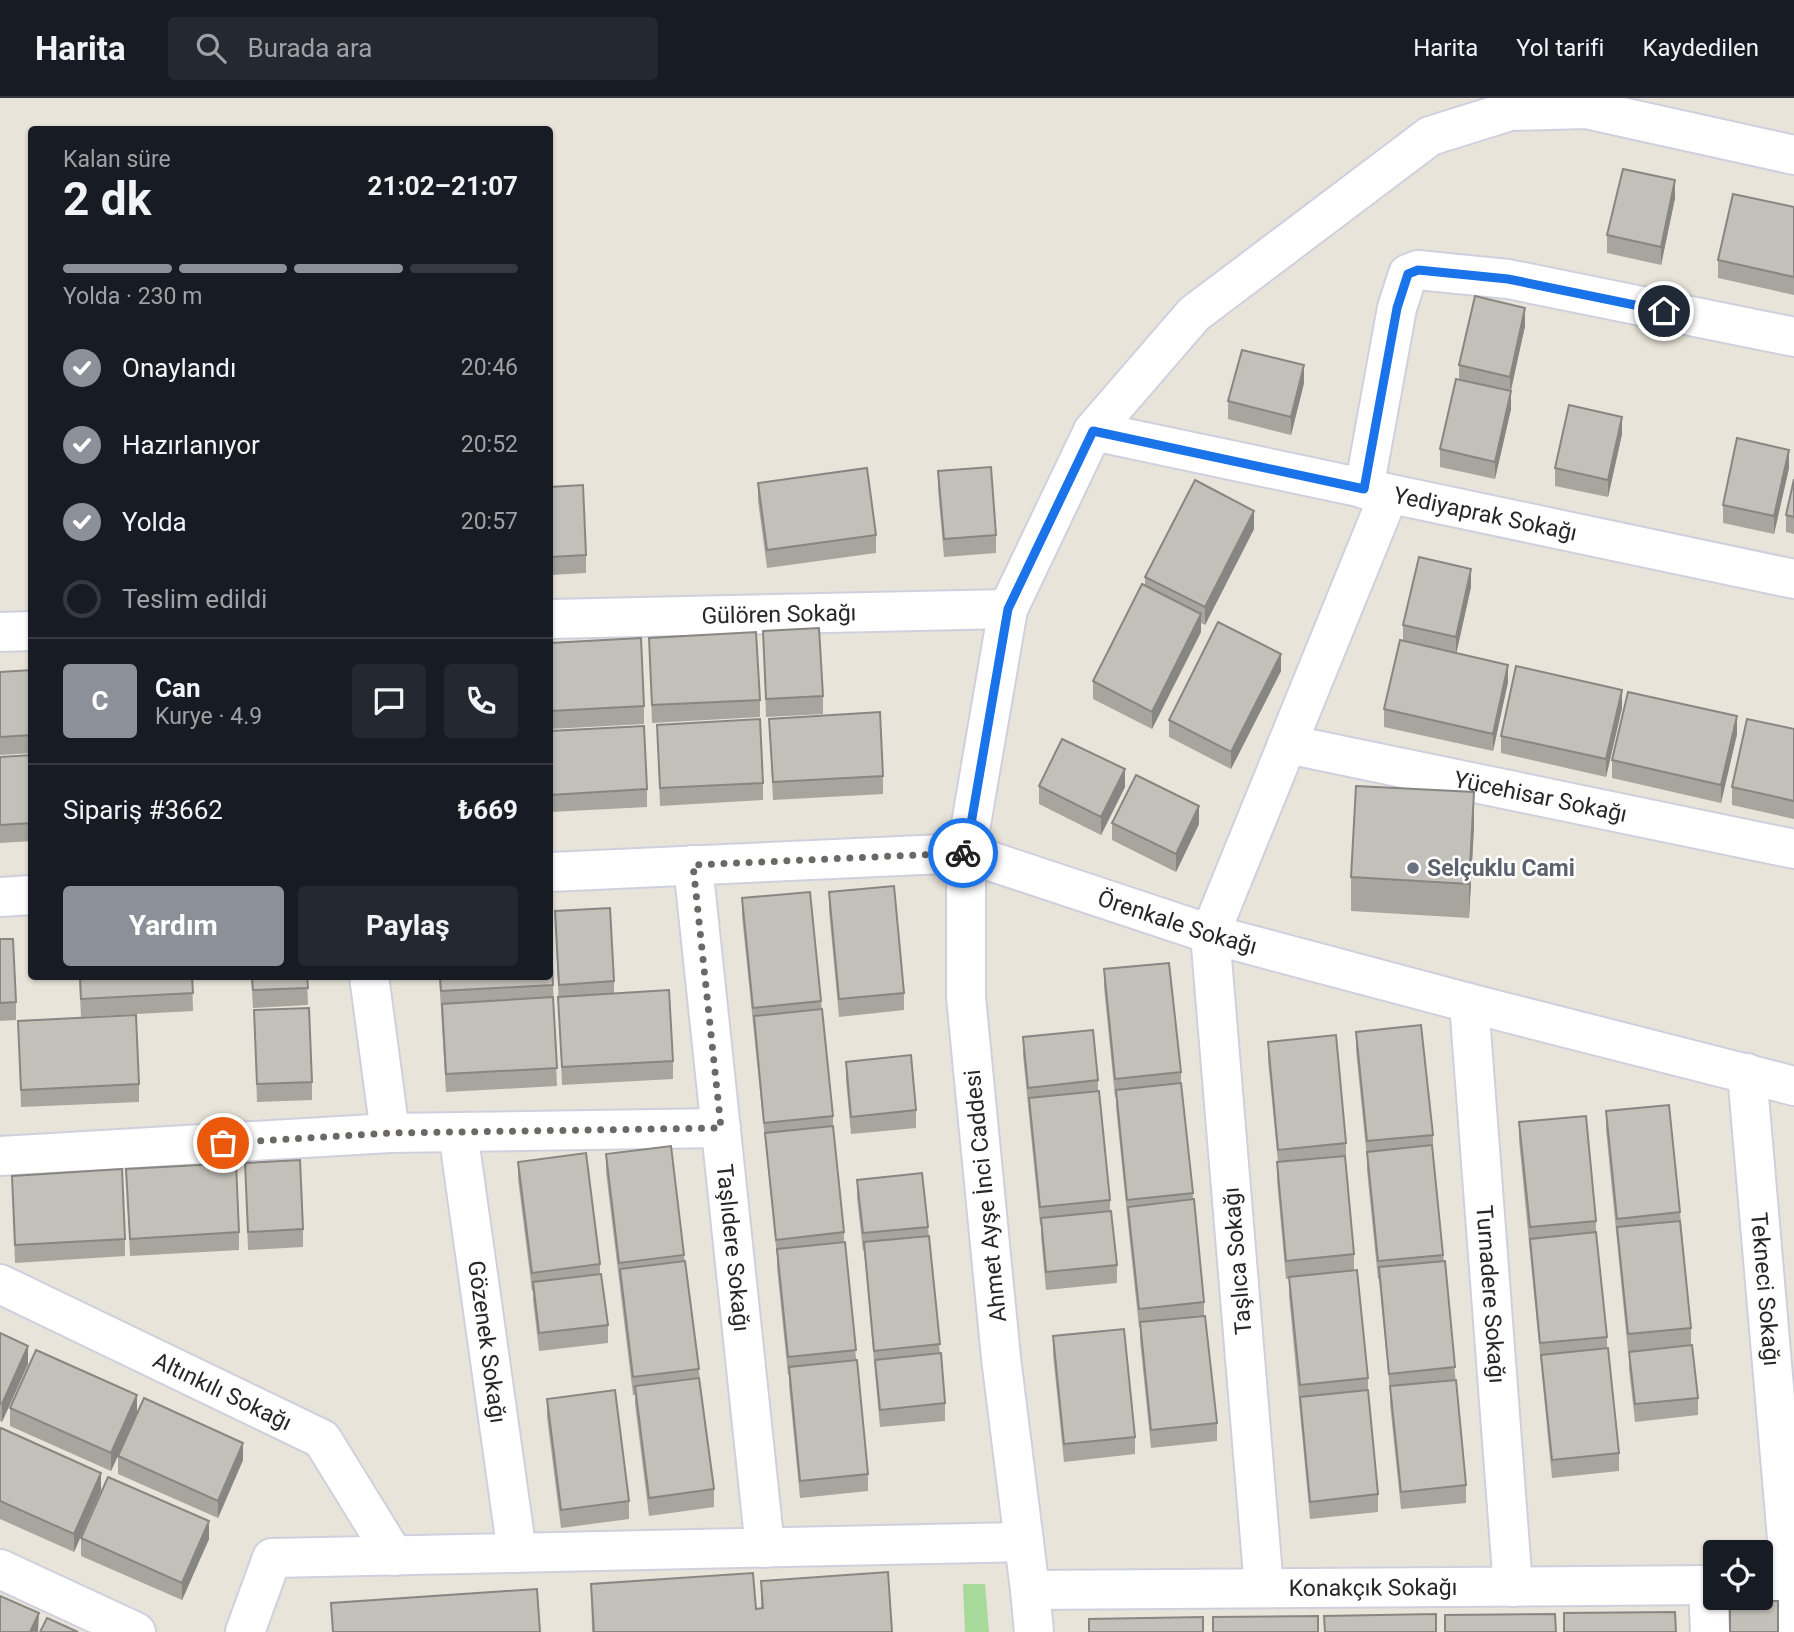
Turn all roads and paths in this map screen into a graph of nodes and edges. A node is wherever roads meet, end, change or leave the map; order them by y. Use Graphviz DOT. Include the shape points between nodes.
graph roads {
  1 [pos="1794,155"];
  2 [pos="1794,337"];
  3 [pos="1093,431"];
  4 [pos="1376,491"];
  5 [pos="1794,579"];
  6 [pos="1008,609"];
  7 [pos="553,619"];
  8 [pos="28,631"];
  9 [pos="0,632"];
  10 [pos="1287,744"];
  11 [pos="1794,849"];
  12 [pos="966,853"];
  13 [pos="693,865"];
  14 [pos="553,872"];
  15 [pos="28,895"];
  16 [pos="0,897"];
  17 [pos="1210,934"];
  18 [pos="370,980"];
  19 [pos="1469,1003"];
  20 [pos="1747,1073"];
  21 [pos="1794,1086"];
  22 [pos="721,1128"];
  23 [pos="458,1132"];
  24 [pos="390,1133"];
  25 [pos="0,1156"];
  26 [pos="0,1284"];
  27 [pos="1024,1542"];
  28 [pos="765,1548"];
  29 [pos="517,1553"];
  30 [pos="394,1556"];
  31 [pos="0,1569"];
  32 [pos="1782,1585"];
  33 [pos="1703,1586"];
  34 [pos="1513,1587"];
  35 [pos="1264,1588"];
  36 [pos="1030,1590"];
  37 [pos="1711,1610"];
  38 [pos="136,1632"];
  39 [pos="245,1632"];
  40 [pos="1034,1632"];
  41 [pos="1710,1632"];
  42 [pos="1791,1632"];
  1 -- 3 [label="street, Ahmet Ayşe İnci Caddesi" via="1586,108 1510,111 1430,136 1194,314"];
  2 -- 4 [label="street" via="1508,279 1418,270 1408,274 1397,308"];
  3 -- 4 [label="street, Yediyaprak Sokağı"];
  3 -- 6 [label="street, Ahmet Ayşe İnci Caddesi"];
  4 -- 5 [label="street, Yediyaprak Sokağı"];
  4 -- 10 [label="street"];
  6 -- 7 [label="street, Gülören Sokağı"];
  6 -- 12 [label="street, Ahmet Ayşe İnci Caddesi"];
  8 -- 9 [label="street"];
  10 -- 11 [label="street, Yücehisar Sokağı"];
  10 -- 17 [label="street"];
  12 -- 13 [label="street, Örenkale Sokağı"];
  12 -- 17 [label="street, Örenkale Sokağı"];
  12 -- 27 [label="street, Ahmet Ayşe İnci Caddesi" via="966,997 1000,1358"];
  13 -- 14 [label="street, Örenkale Sokağı"];
  13 -- 22 [label="street, Taşlıdere Sokağı"];
  15 -- 16 [label="street"];
  17 -- 19 [label="street, Örenkale Sokağı"];
  17 -- 35 [label="street, Taşlıca Sokağı"];
  18 -- 24 [label="street"];
  19 -- 20 [label="street, Örenkale Sokağı"];
  19 -- 34 [label="street, Turnadere Sokağı"];
  20 -- 21 [label="street, Örenkale Sokağı"];
  20 -- 32 [label="street, Tekneci Sokağı"];
  22 -- 23 [label="street"];
  22 -- 28 [label="street, Taşlıdere Sokağı"];
  23 -- 24 [label="street"];
  23 -- 29 [label="street, Gözenek Sokağı"];
  24 -- 25 [label="street"];
  26 -- 30 [label="street, Altınkılı Sokağı" via="322,1439"];
  27 -- 28 [label="street"];
  27 -- 36 [label="street, Ahmet Ayşe İnci Caddesi"];
  28 -- 29 [label="street"];
  29 -- 30 [label="street"];
  30 -- 39 [label="street" via="272,1558"];
  31 -- 38 [label="street"];
  32 -- 42 [label="street, Tekneci Sokağı"];
  33 -- 34 [label="street, Konakçık Sokağı"];
  34 -- 35 [label="street, Konakçık Sokağı"];
  35 -- 36 [label="street, Konakçık Sokağı"];
  36 -- 40 [label="street, Ahmet Ayşe İnci Caddesi"];
  37 -- 41 [label="street"];
}
